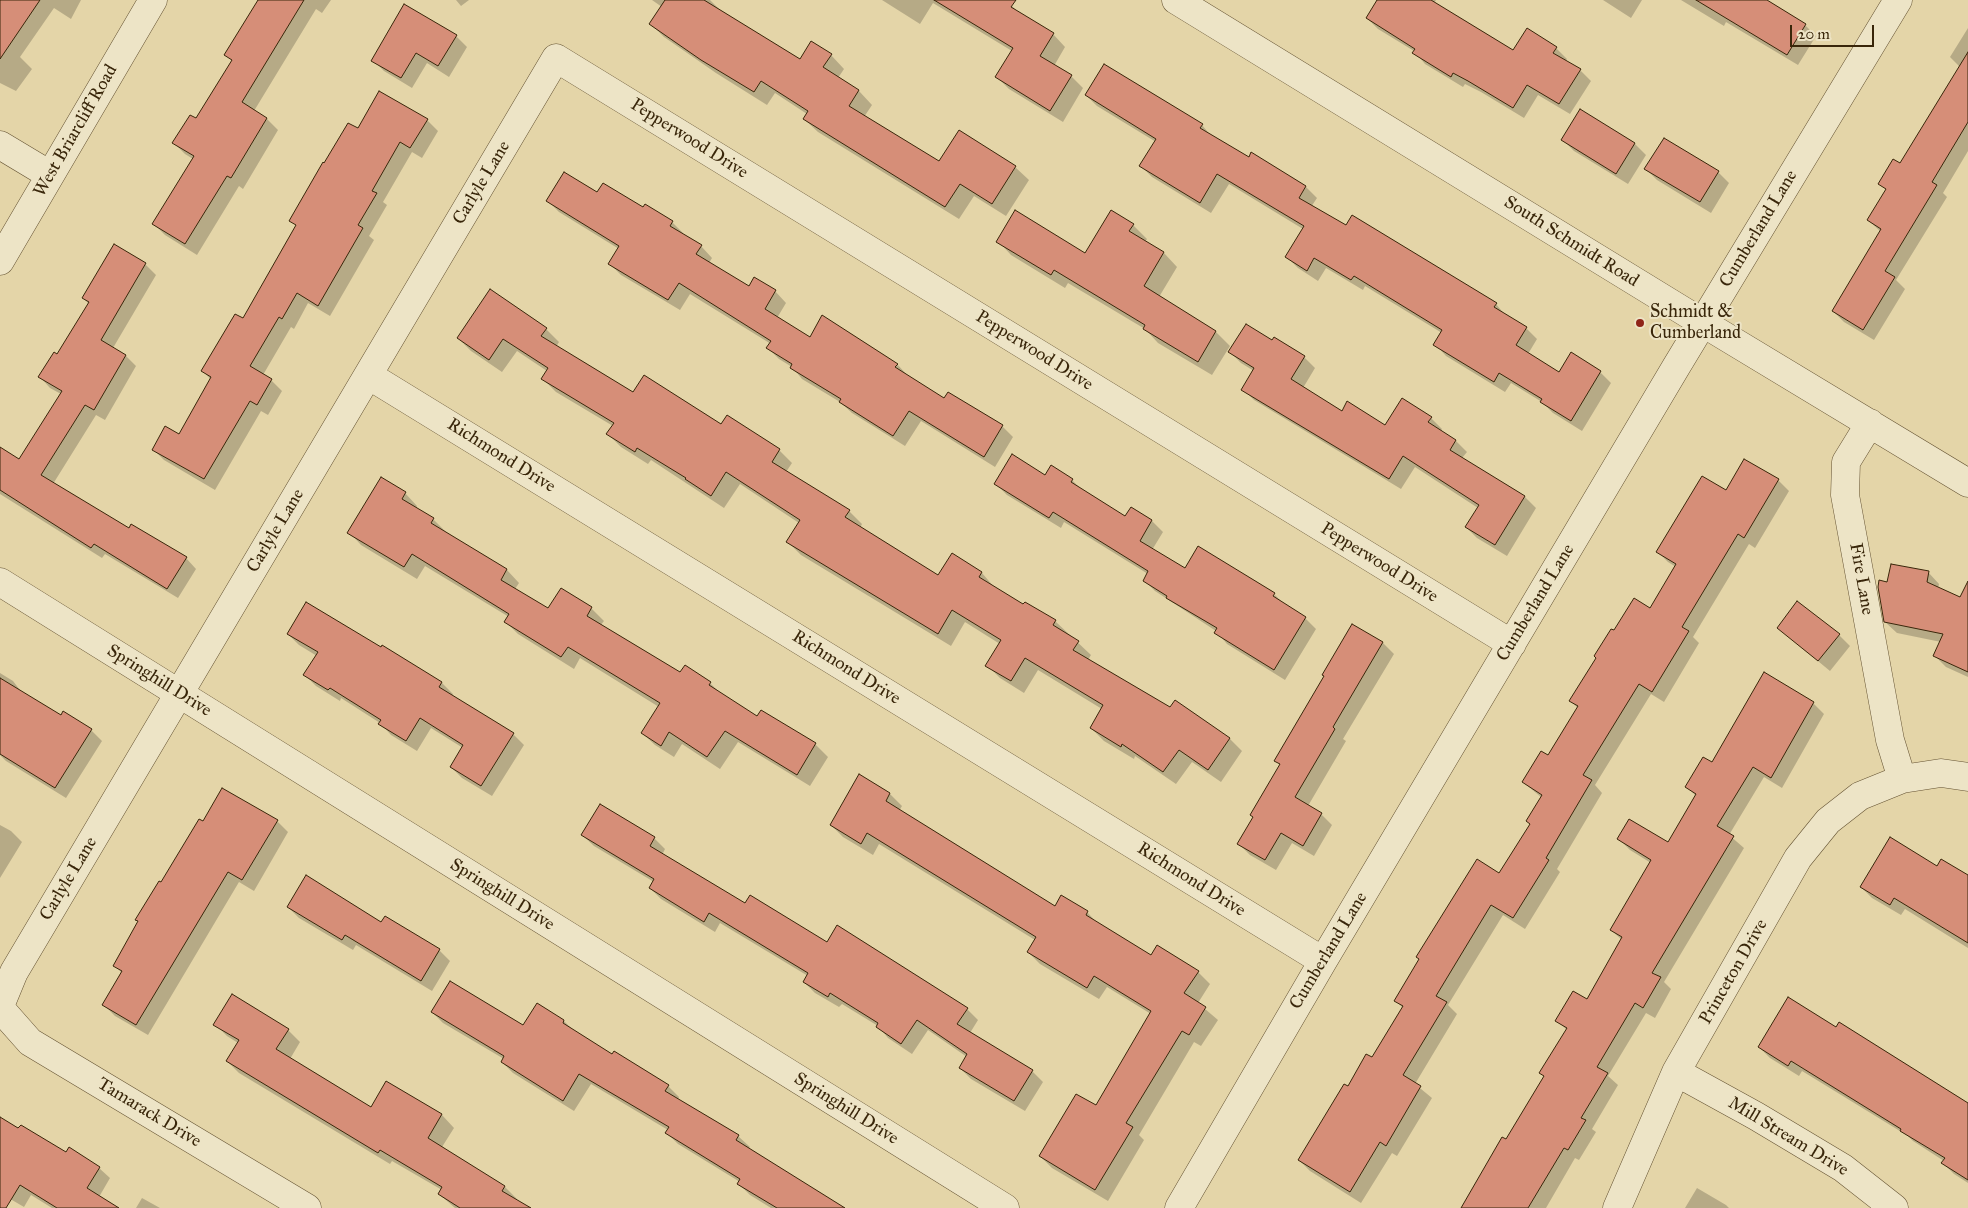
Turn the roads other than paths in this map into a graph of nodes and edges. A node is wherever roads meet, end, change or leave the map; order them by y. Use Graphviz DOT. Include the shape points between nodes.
graph roads {
  1 [pos="153,0"];
  2 [pos="1176,0"];
  3 [pos="1898,0"];
  4 [pos="556,58"];
  5 [pos="0,145"];
  6 [pos="50,175"];
  7 [pos="0,261"];
  8 [pos="1702,323"];
  9 [pos="368,375"];
  10 [pos="1870,423"];
  11 [pos="1968,483"];
  12 [pos="0,582"];
  13 [pos="1512,644"];
  14 [pos="179,694"];
  15 [pos="1968,776"];
  16 [pos="1902,779"];
  17 [pos="1323,961"];
  18 [pos="0,1007"];
  19 [pos="1676,1072"];
  20 [pos="306,1208"];
  21 [pos="1005,1208"];
  22 [pos="1179,1208"];
  23 [pos="1616,1208"];
  24 [pos="1894,1208"];
  1 -- 6 [label="street, West Briarcliff Road"];
  2 -- 8 [label="street, South Schmidt Road"];
  3 -- 8 [label="street, Cumberland Lane"];
  4 -- 9 [label="street, Carlyle Lane"];
  4 -- 13 [label="street, Pepperwood Drive"];
  5 -- 6 [label="street"];
  6 -- 7 [label="street, West Briarcliff Road"];
  8 -- 10 [label="street, South Schmidt Road"];
  8 -- 13 [label="street, Cumberland Lane"];
  9 -- 14 [label="street, Carlyle Lane"];
  9 -- 17 [label="street, Richmond Drive"];
  10 -- 11 [label="street, South Schmidt Road"];
  10 -- 16 [label="street, Fire Lane" via="1846,462 1845,495 1890,740"];
  12 -- 14 [label="street, Springhill Drive"];
  13 -- 17 [label="street, Cumberland Lane"];
  14 -- 18 [label="street, Carlyle Lane" via="14,972"];
  14 -- 21 [label="street, Springhill Drive"];
  15 -- 16 [label="street, Princeton Drive" via="1941,773"];
  16 -- 19 [label="street, Princeton Drive" via="1860,796 1828,821 1798,858"];
  17 -- 22 [label="street, Cumberland Lane"];
  18 -- 20 [label="street, Tamarack Drive" via="30,1042"];
  19 -- 23 [label="street, Princeton Drive"];
  19 -- 24 [label="street, Mill Stream Drive" via="1843,1168"];
}
